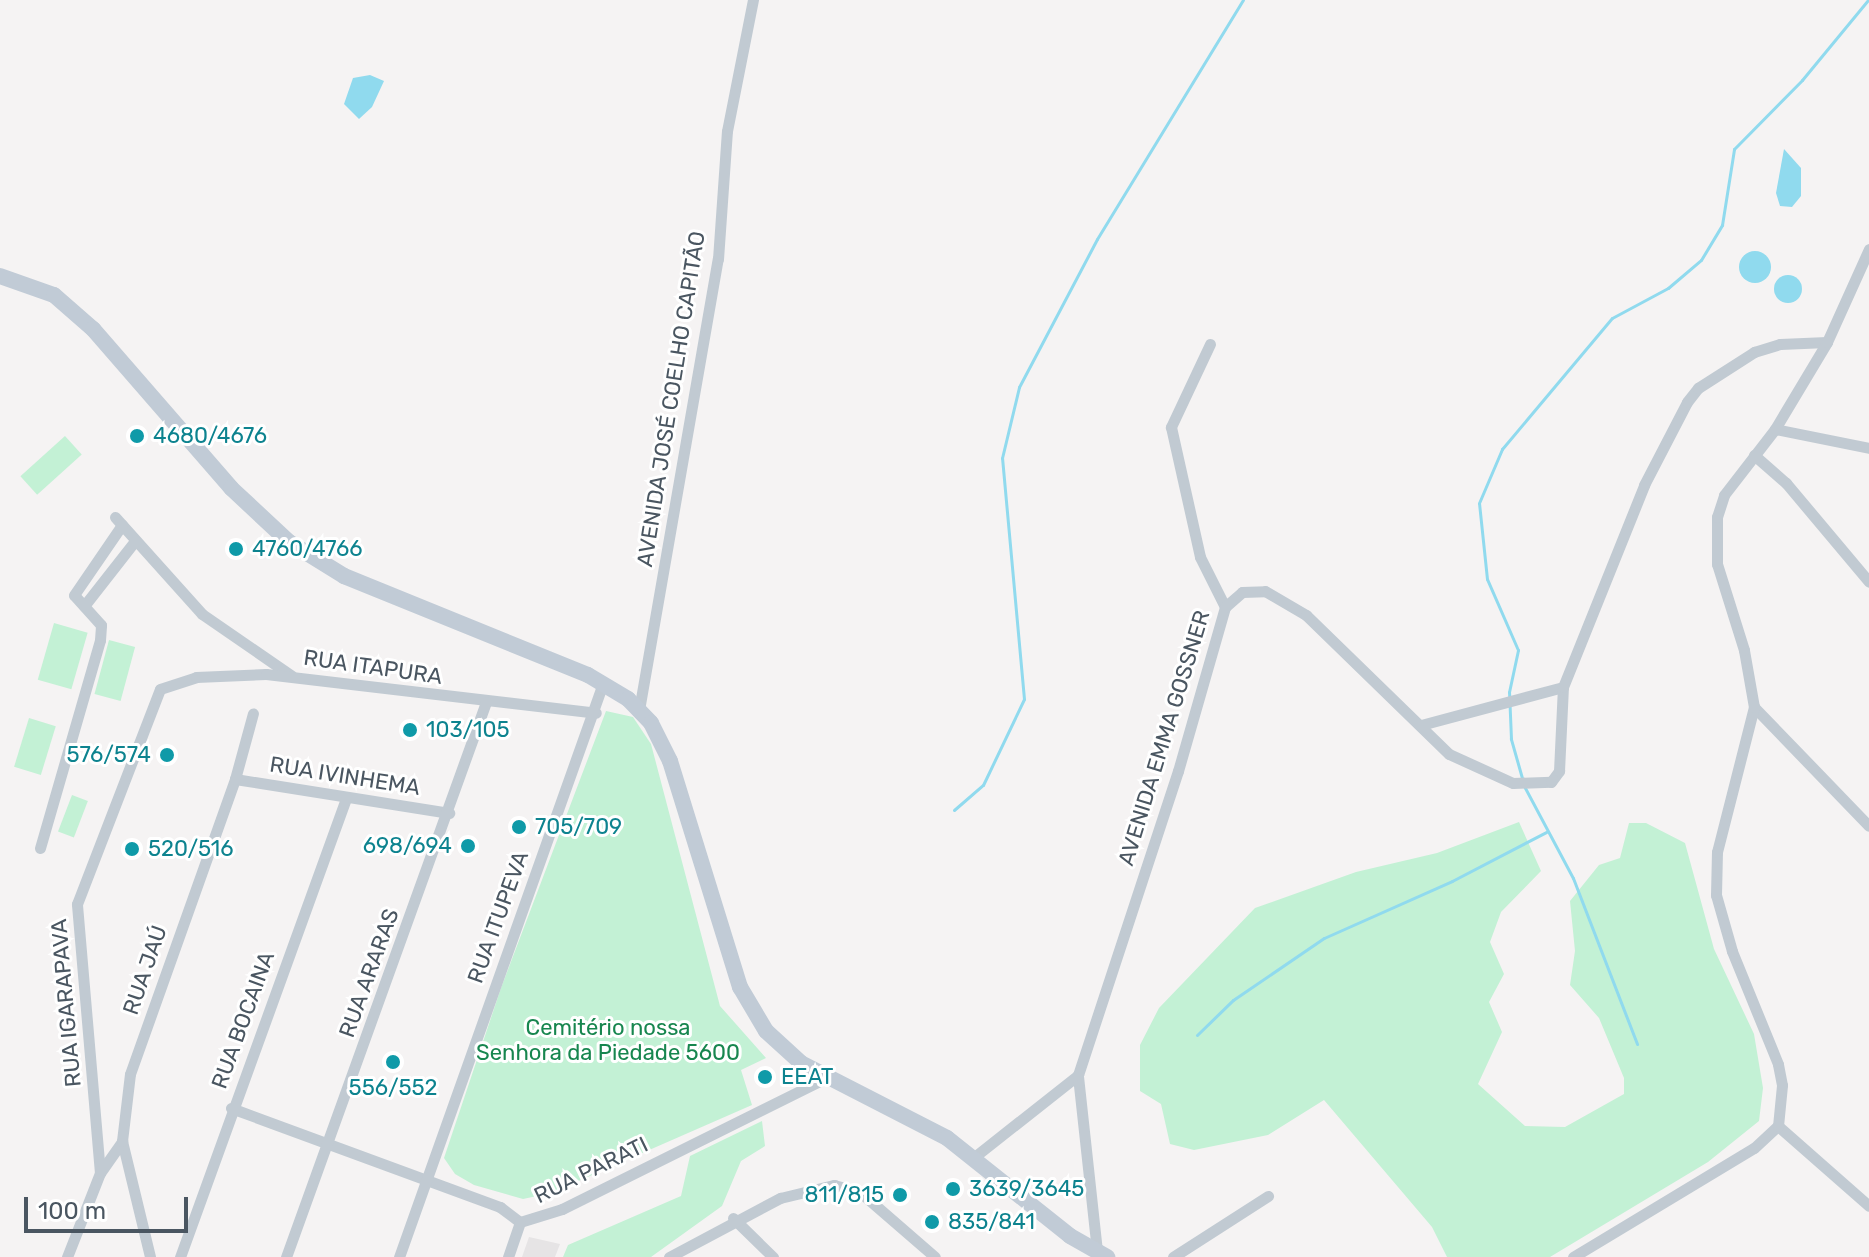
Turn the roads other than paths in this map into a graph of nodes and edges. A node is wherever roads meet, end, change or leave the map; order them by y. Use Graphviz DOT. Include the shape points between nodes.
graph roads {
  1 [pos="753,0"];
  2 [pos="1869,249"];
  3 [pos="0,276"];
  4 [pos="1827,342"];
  5 [pos="1210,344"];
  6 [pos="1775,429"];
  7 [pos="1869,448"];
  8 [pos="1754,455"];
  9 [pos="135,541"];
  10 [pos="1869,582"];
  11 [pos="84,606"];
  12 [pos="1225,607"];
  13 [pos="293,676"];
  14 [pos="603,683"];
  15 [pos="1563,687"];
  16 [pos="153,699"];
  17 [pos="486,702"];
  18 [pos="1754,707"];
  19 [pos="639,710"];
  20 [pos="253,713"];
  21 [pos="596,713"];
  22 [pos="1421,725"];
  23 [pos="235,779"];
  24 [pos="346,798"];
  25 [pos="449,813"];
  26 [pos="1869,826"];
  27 [pos="40,848"];
  28 [pos="1078,1075"];
  29 [pos="828,1077"];
  30 [pos="231,1108"];
  31 [pos="1778,1126"];
  32 [pos="122,1141"];
  33 [pos="328,1146"];
  34 [pos="973,1158"];
  35 [pos="100,1173"];
  36 [pos="427,1179"];
  37 [pos="1268,1196"];
  38 [pos="1869,1206"];
  39 [pos="733,1218"];
  40 [pos="520,1222"];
  41 [pos="1102,1254"];
  42 [pos="67,1257"];
  43 [pos="150,1257"];
  44 [pos="180,1257"];
  45 [pos="286,1257"];
  46 [pos="399,1257"];
  47 [pos="508,1257"];
  48 [pos="669,1257"];
  49 [pos="773,1257"];
  50 [pos="935,1257"];
  51 [pos="1173,1257"];
  52 [pos="1573,1257"];
  1 -- 19 [label="street, AVENIDA JOSÉ COELHO CAPITÃO" via="727,131 718,259"];
  2 -- 4 [label="street"];
  3 -- 14 [label="main road" via="54,295 93,329 231,488 289,542 344,576"];
  4 -- 6 [label="street"];
  4 -- 15 [label="street, AVENIDA EMMA GOSSNER" via="1780,344 1754,352 1698,388 1687,402 1644,485"];
  5 -- 12 [label="street" via="1171,427 1200,557"];
  6 -- 7 [label="street"];
  6 -- 8 [label="street"];
  8 -- 10 [label="street" via="1786,483"];
  8 -- 18 [label="street" via="1724,495 1714,542"];
  9 -- 11 [label="street"];
  9 -- 11 [label="street" via="118,521 74,595"];
  9 -- 13 [label="street" via="202,614"];
  11 -- 27 [label="street" via="101,625 100,640"];
  12 -- 22 [label="street, AVENIDA EMMA GOSSNER" via="1242,592 1265,591 1306,615"];
  12 -- 28 [label="street, AVENIDA EMMA GOSSNER" via="1178,771"];
  13 -- 16 [label="street, RUA ITAPURA" via="196,677 174,681"];
  13 -- 17 [label="street, RUA ITAPURA"];
  14 -- 19 [label="main road"];
  14 -- 21 [label="street, RUA ITUPEVA"];
  15 -- 22 [label="street"];
  15 -- 22 [label="street, AVENIDA EMMA GOSSNER" via="1559,771 1541,785 1482,773 1449,754"];
  16 -- 35 [label="street, RUA IGARAPAVA" via="77,904"];
  17 -- 21 [label="street, RUA ITAPURA"];
  17 -- 25 [label="street, RUA ARARAS"];
  18 -- 26 [label="street"];
  18 -- 31 [label="street" via="1717,852 1716,895 1732,951 1778,1064"];
  19 -- 29 [label="main road" via="657,734 681,786 748,1005 766,1031 801,1063"];
  20 -- 23 [label="street, RUA JAÚ"];
  21 -- 36 [label="street, RUA ITUPEVA"];
  23 -- 24 [label="street, RUA IVINHEMA"];
  23 -- 32 [label="street, RUA JAÚ" via="130,1074"];
  24 -- 25 [label="street, RUA IVINHEMA"];
  24 -- 30 [label="street, RUA BOCAINA"];
  25 -- 33 [label="street, RUA ARARAS"];
  28 -- 34 [label="street"];
  28 -- 41 [label="street, AVENIDA EMMA GOSSNER"];
  29 -- 34 [label="main road" via="947,1138"];
  29 -- 40 [label="street, RUA PARATI" via="562,1209"];
  30 -- 33 [label="street, RUA PARATI"];
  30 -- 44 [label="street, RUA BOCAINA"];
  31 -- 38 [label="street"];
  31 -- 52 [label="street" via="1754,1148"];
  32 -- 35 [label="street, RUA JAÚ"];
  32 -- 43 [label="street"];
  33 -- 36 [label="street, RUA PARATI"];
  33 -- 45 [label="street, RUA ARARAS"];
  34 -- 41 [label="main road" via="1070,1236"];
  35 -- 42 [label="street"];
  36 -- 40 [label="street, RUA PARATI" via="500,1207"];
  36 -- 46 [label="street, RUA ITUPEVA"];
  37 -- 51 [label="street"];
  39 -- 48 [label="street"];
  39 -- 49 [label="street"];
  39 -- 50 [label="street" via="795,1193 834,1185 860,1192"];
  40 -- 47 [label="street"];
}
